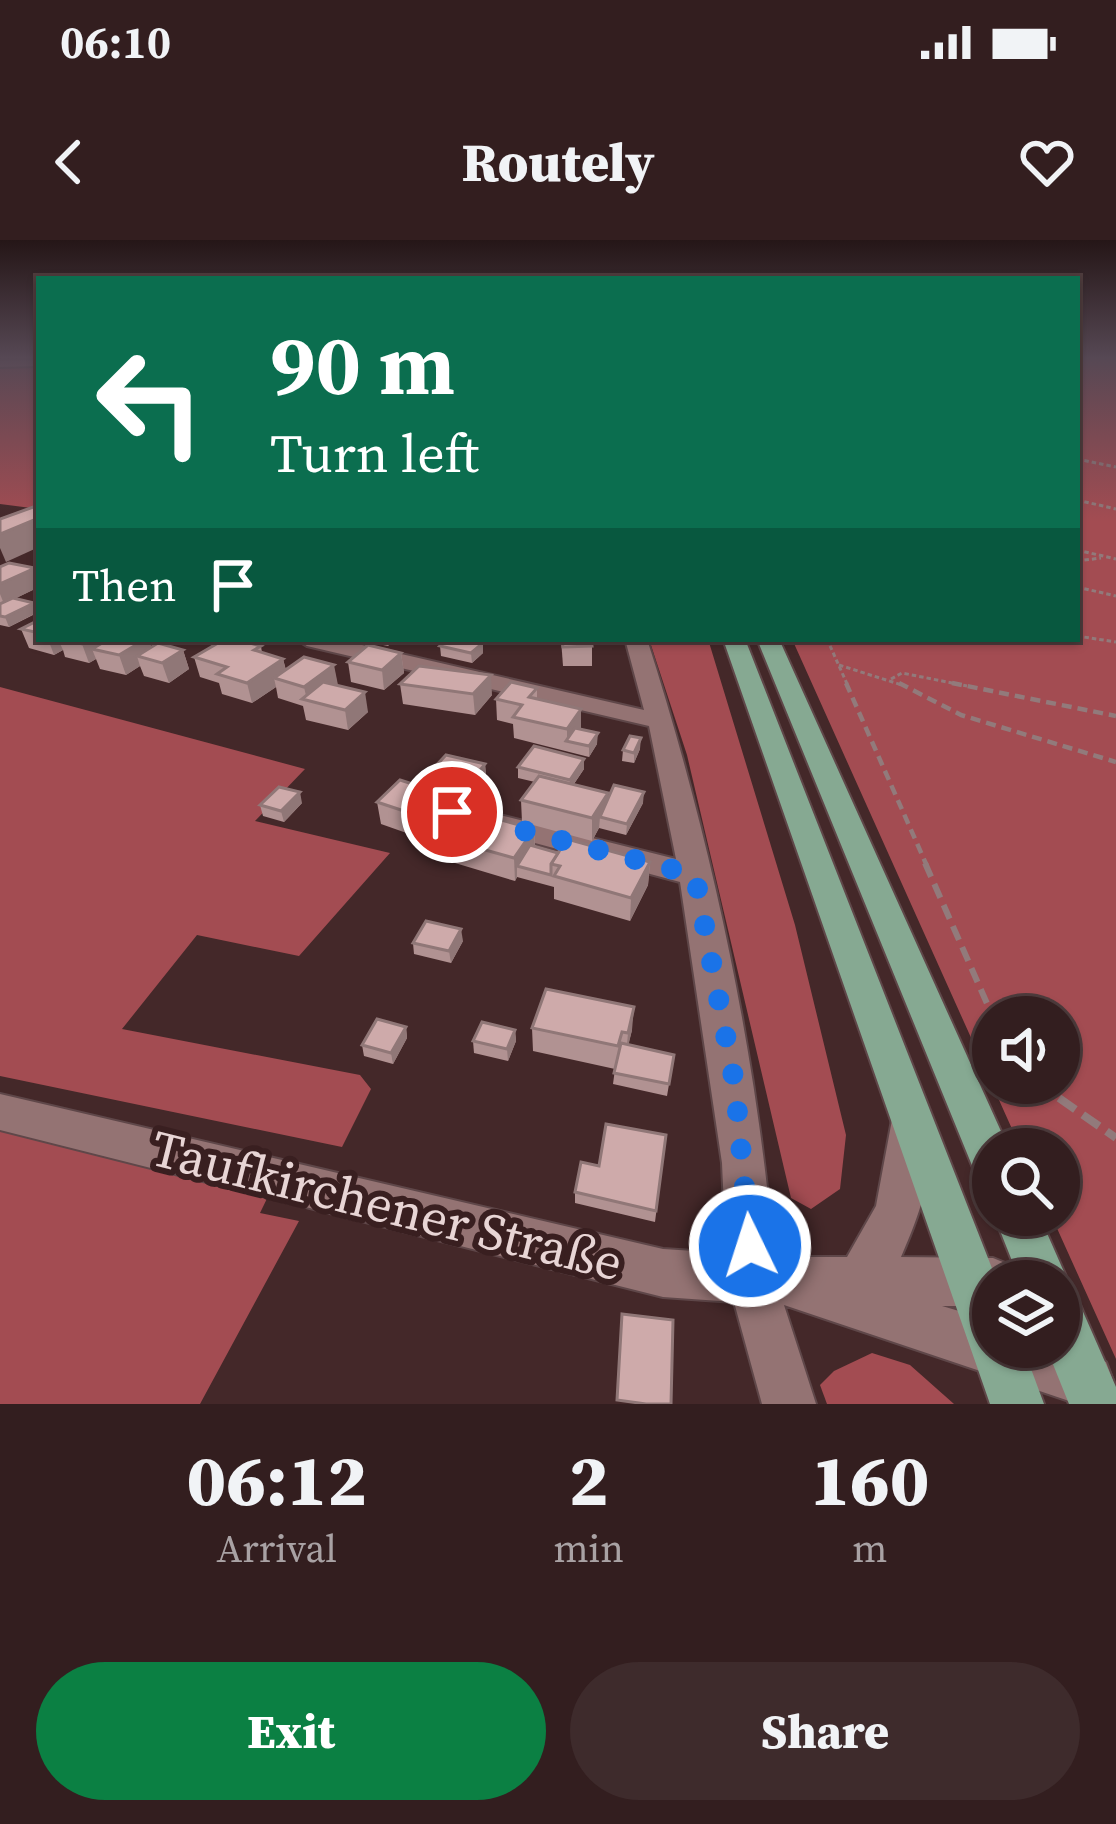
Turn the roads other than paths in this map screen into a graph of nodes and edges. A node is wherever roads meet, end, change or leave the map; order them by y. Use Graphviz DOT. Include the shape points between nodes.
graph roads {
  1 [pos="320,642"];
  2 [pos="637,642"];
  3 [pos="735,642"];
  4 [pos="769,642"];
  5 [pos="660,721"];
  6 [pos="452,812"];
  7 [pos="695,875"];
  8 [pos="0,1112"];
  9 [pos="909,1116"];
  10 [pos="978,1128"];
  11 [pos="974,1260"];
  12 [pos="860,1280"];
  13 [pos="764,1281"];
  14 [pos="972,1281"];
  15 [pos="972,1340"];
  16 [pos="1003,1368"];
  17 [pos="1040,1368"];
  18 [pos="1091,1392"];
  19 [pos="789,1404"];
  20 [pos="1017,1404"];
  1 -- 5 [label="street"];
  2 -- 5 [label="street"];
  3 -- 9 [label="main road"];
  4 -- 10 [label="main road"];
  5 -- 7 [label="street"];
  6 -- 7 [label="street"];
  7 -- 13 [label="street"];
  8 -- 13 [label="street, Taufkirchener Straße" via="663,1273"];
  9 -- 11 [label="main road"];
  9 -- 12 [label="street" via="904,1190 890,1239"];
  12 -- 13 [label="street, Taufkirchener Straße"];
  12 -- 14 [label="street, Taufkirchener Straße"];
  13 -- 15 [label="street, Taufkirchener Straße"];
  13 -- 19 [label="street"];
  16 -- 20 [label="main road"];
  17 -- 18 [label="street, Taufkirchener Straße"];
}
